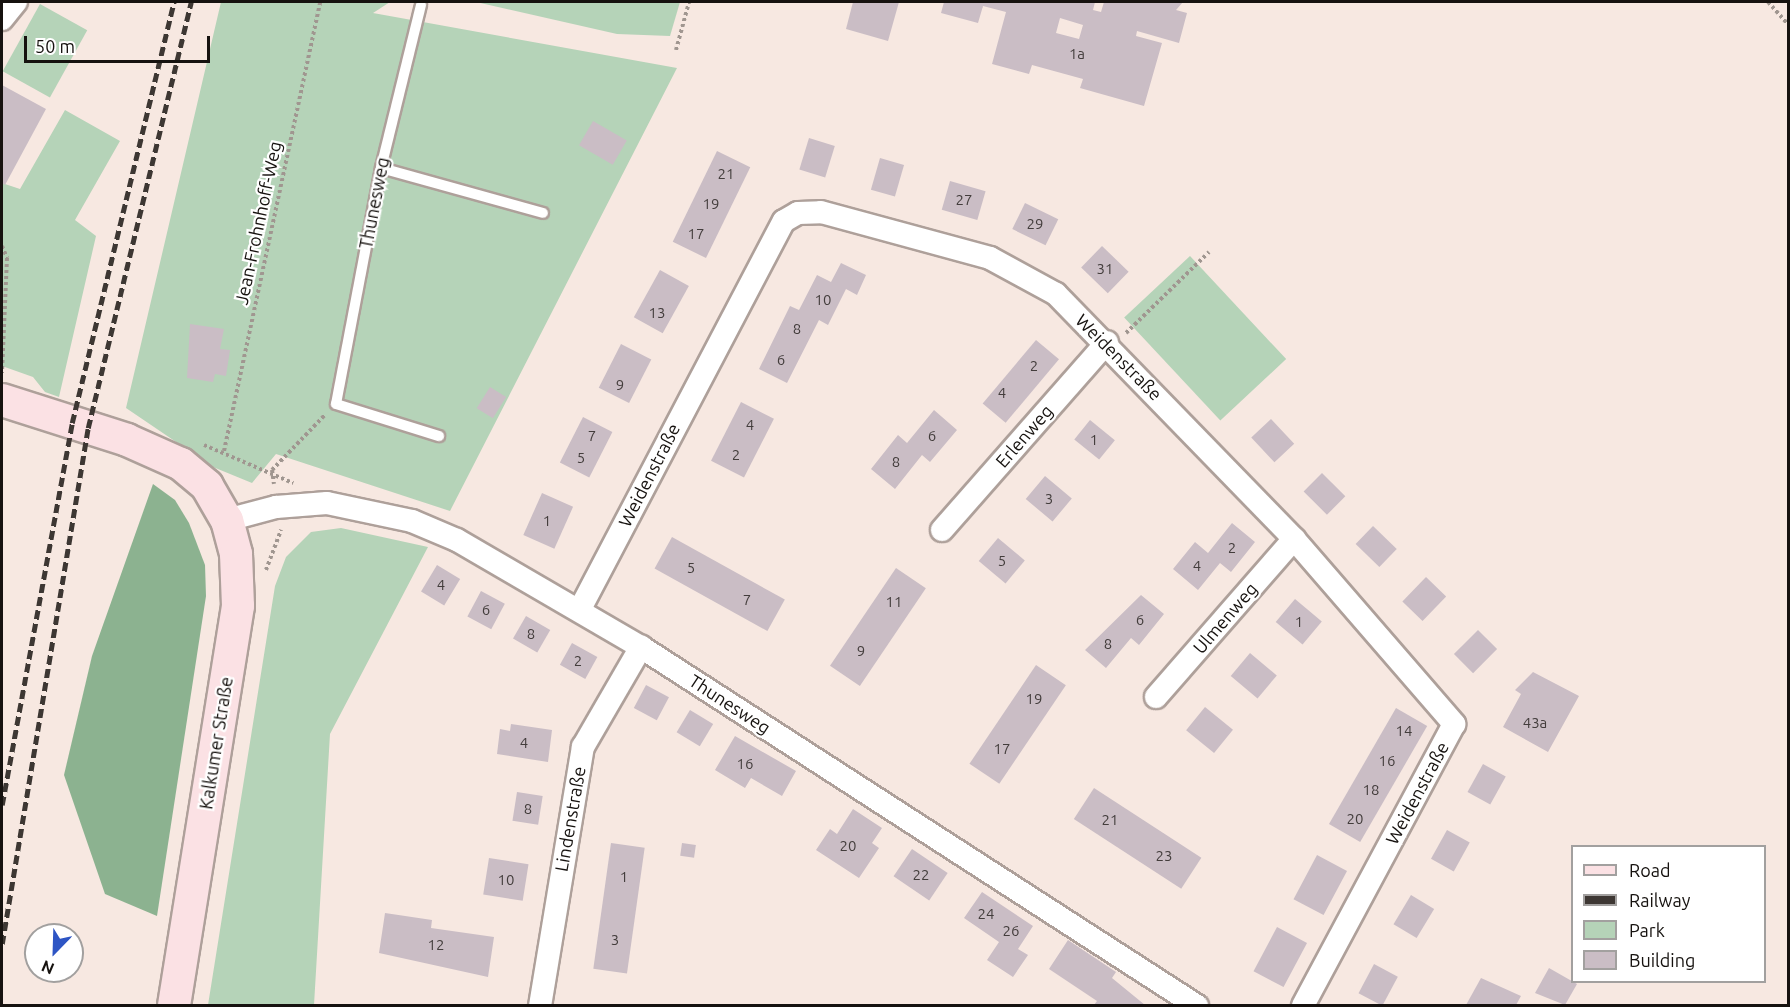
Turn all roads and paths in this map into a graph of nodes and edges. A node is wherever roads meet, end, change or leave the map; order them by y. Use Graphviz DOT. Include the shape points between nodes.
graph roads {
  1 [pos="16,2"];
  2 [pos="320,2"];
  3 [pos="689,2"];
  4 [pos="1768,2"];
  5 [pos="421,5"];
  6 [pos="2,18"];
  7 [pos="1788,24"];
  8 [pos="676,50"];
  9 [pos="381,168"];
  10 [pos="543,213"];
  11 [pos="2,246"];
  12 [pos="1209,252"];
  13 [pos="1109,345"];
  14 [pos="2,384"];
  15 [pos="2,400"];
  16 [pos="336,404"];
  17 [pos="439,436"];
  18 [pos="227,520"];
  19 [pos="942,530"];
  20 [pos="1294,540"];
  21 [pos="580,609"];
  22 [pos="641,647"];
  23 [pos="1156,697"];
  24 [pos="174,1005"];
  25 [pos="540,1005"];
  26 [pos="1197,1005"];
  27 [pos="1303,1005"];
  1 -- 6 [label="street"];
  2 -- 16 [label="path, Jean-Frohnhoff-Weg" via="224,451 272,470"];
  3 -- 8 [label="path"];
  4 -- 7 [label="path"];
  5 -- 9 [label="lane, Thunesweg"];
  9 -- 10 [label="lane"];
  9 -- 16 [label="lane, Thunesweg"];
  11 -- 14 [label="path" via="7,258"];
  12 -- 13 [label="path"];
  13 -- 19 [label="street, Erlenweg"];
  13 -- 20 [label="street, Weidenstraße"];
  13 -- 21 [label="street, Weidenstraße" via="1056,294 990,258 821,212 798,213 772,237"];
  15 -- 18 [label="main road, Kalkumer Straße" via="143,446 181,464 207,486"];
  16 -- 17 [label="lane"];
  18 -- 21 [label="street, Thunesweg" via="276,507 364,508 457,540"];
  18 -- 24 [label="main road, Kalkumer Straße" via="236,554 238,606"];
  20 -- 23 [label="street, Ulmenweg"];
  20 -- 27 [label="street, Weidenstraße" via="1454,724"];
  21 -- 22 [label="street, Thunesweg"];
  22 -- 25 [label="street, Lindenstraße" via="583,747"];
  22 -- 26 [label="street, Thunesweg"];
}
